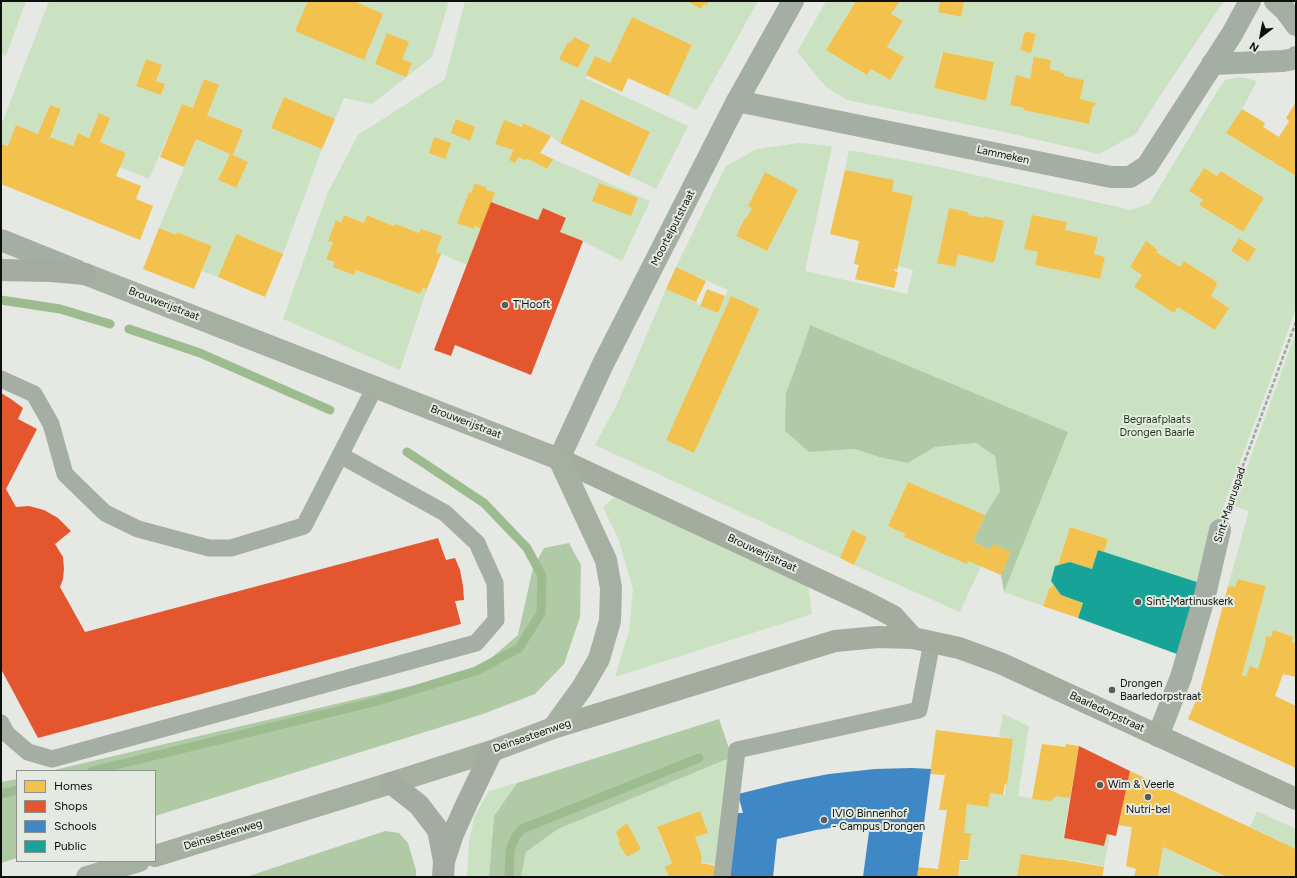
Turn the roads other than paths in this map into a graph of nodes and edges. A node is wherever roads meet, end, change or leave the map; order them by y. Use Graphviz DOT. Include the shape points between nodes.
graph roads {
  1 [pos="793,1"];
  2 [pos="1250,1"];
  3 [pos="1275,1"];
  4 [pos="1296,25"];
  5 [pos="1296,57"];
  6 [pos="1212,64"];
  7 [pos="737,101"];
  8 [pos="1,240"];
  9 [pos="1,270"];
  10 [pos="85,274"];
  11 [pos="1,379"];
  12 [pos="375,387"];
  13 [pos="340,455"];
  14 [pos="559,459"];
  15 [pos="1220,530"];
  16 [pos="922,640"];
  17 [pos="1,723"];
  18 [pos="553,728"];
  19 [pos="1158,736"];
  20 [pos="492,751"];
  21 [pos="391,783"];
  22 [pos="1296,799"];
  23 [pos="156,856"];
  24 [pos="136,862"];
  25 [pos="444,869"];
  26 [pos="87,877"];
  27 [pos="722,877"];
  1 -- 7 [label="street, Moortelputstraat"];
  2 -- 6 [label="street, Lammeken"];
  3 -- 4 [label="street"];
  5 -- 6 [label="street" via="1278,62"];
  6 -- 7 [label="street, Lammeken" via="1147,166 1130,177 1111,178"];
  7 -- 14 [label="street, Moortelputstraat" via="603,364"];
  8 -- 10 [label="street, Brouwerijstraat"];
  9 -- 10 [label="highway"];
  10 -- 12 [label="main road, Brouwerijstraat"];
  11 -- 13 [label="lane" via="34,394 51,424 65,474 105,513 138,529 209,548 231,548 304,526"];
  12 -- 13 [label="lane"];
  12 -- 14 [label="main road, Brouwerijstraat"];
  13 -- 17 [label="lane" via="445,513 477,543 494,583 496,620 476,643 52,759 28,752 7,734"];
  14 -- 16 [label="main road, Brouwerijstraat" via="864,601 893,616"];
  14 -- 18 [label="main road" via="606,560 612,588 610,621 600,659"];
  15 -- 19 [label="street, Sint-Mauruspad" via="1201,610 1181,677"];
  16 -- 18 [label="main road, Deinsesteenweg" via="878,637 835,641"];
  16 -- 19 [label="main road, Baarledorpstraat" via="959,648 1000,662"];
  16 -- 27 [label="lane" via="919,710 737,750"];
  18 -- 20 [label="main road, Deinsesteenweg"];
  19 -- 22 [label="main road, Baarledorpstraat"];
  20 -- 21 [label="main road, Deinsesteenweg"];
  20 -- 25 [label="highway" via="453,834"];
  21 -- 23 [label="main road, Deinsesteenweg"];
  21 -- 25 [label="highway" via="419,805 438,830"];
  24 -- 26 [label="main road"];
}
